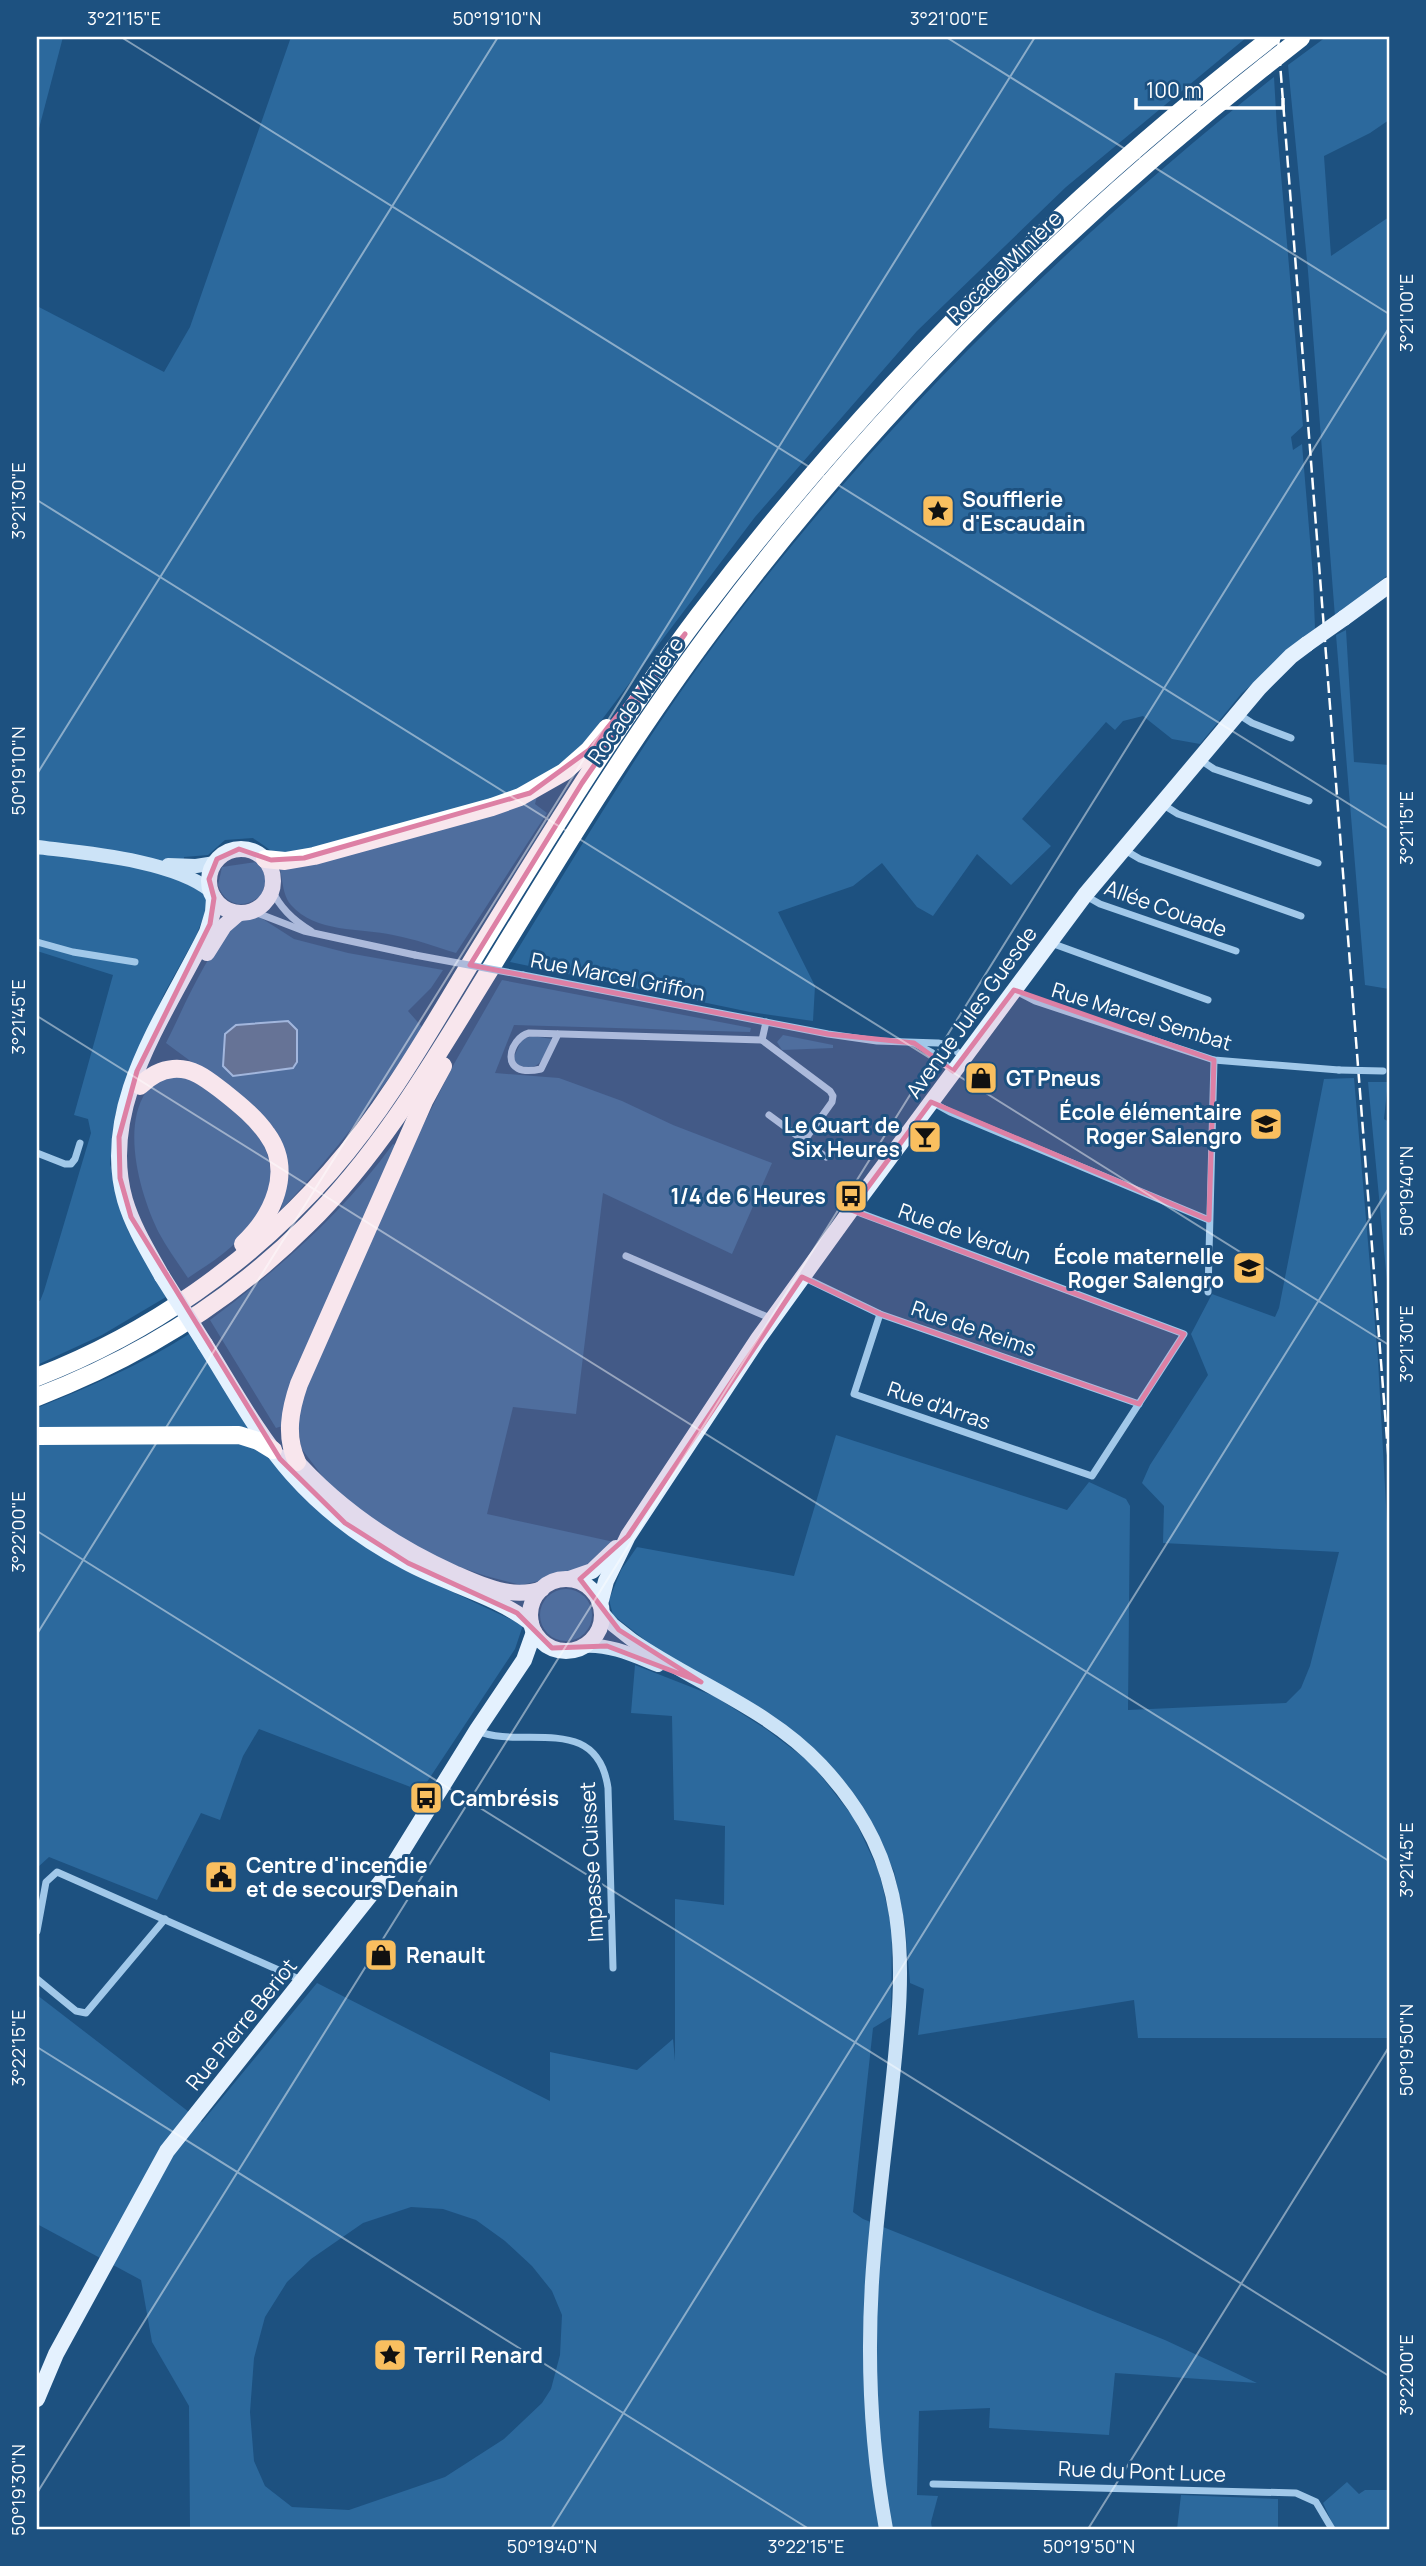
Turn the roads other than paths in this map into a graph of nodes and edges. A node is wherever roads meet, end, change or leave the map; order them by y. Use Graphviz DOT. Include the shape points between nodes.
graph roads {
  1 [pos="1302,37"];
  2 [pos="1264,40"];
  3 [pos="1385,589"];
  4 [pos="685,634"];
  5 [pos="1237,714"];
  6 [pos="1291,738"];
  7 [pos="1199,759"];
  8 [pos="1310,802"];
  9 [pos="1161,804"];
  10 [pos="37,847"];
  11 [pos="1123,849"];
  12 [pos="265,859"];
  13 [pos="139,863"];
  14 [pos="215,863"];
  15 [pos="1318,863"];
  16 [pos="272,890"];
  17 [pos="213,895"];
  18 [pos="1085,895"];
  19 [pos="246,912"];
  20 [pos="1301,916"];
  21 [pos="317,934"];
  22 [pos="37,942"];
  23 [pos="1049,942"];
  24 [pos="501,950"];
  25 [pos="1236,951"];
  26 [pos="135,962"];
  27 [pos="1014,989"];
  28 [pos="1208,1000"];
  29 [pos="765,1022"];
  30 [pos="558,1034"];
  31 [pos="762,1040"];
  32 [pos="914,1043"];
  33 [pos="964,1057"];
  34 [pos="1214,1060"];
  35 [pos="953,1071"];
  36 [pos="1386,1071"];
  37 [pos="140,1086"];
  38 [pos="932,1101"];
  39 [pos="769,1115"];
  40 [pos="804,1141"];
  41 [pos="80,1143"];
  42 [pos="37,1153"];
  43 [pos="826,1157"];
  44 [pos="851,1210"];
  45 [pos="1209,1220"];
  46 [pos="626,1256"];
  47 [pos="166,1274"];
  48 [pos="802,1277"];
  49 [pos="1208,1292"];
  50 [pos="880,1314"];
  51 [pos="772,1319"];
  52 [pos="155,1320"];
  53 [pos="209,1342"];
  54 [pos="37,1377"];
  55 [pos="37,1397"];
  56 [pos="1139,1404"];
  57 [pos="37,1436"];
  58 [pos="273,1450"];
  59 [pos="297,1462"];
  60 [pos="628,1536"];
  61 [pos="566,1579"];
  62 [pos="542,1589"];
  63 [pos="601,1607"];
  64 [pos="533,1628"];
  65 [pos="583,1646"];
  66 [pos="557,1650"];
  67 [pos="701,1682"];
  68 [pos="505,1692"];
  69 [pos="477,1730"];
  70 [pos="165,1919"];
  71 [pos="37,1931"];
  72 [pos="612,1968"];
  73 [pos="37,1979"];
  74 [pos="302,1981"];
  75 [pos="37,2399"];
  76 [pos="933,2484"];
  77 [pos="886,2529"];
  78 [pos="1332,2529"];
  1 -- 24 [label="highway, Rocade Minière, bridge" via="1153,158 1056,245 862,446 761,565 673,683"];
  2 -- 4 [label="highway, Rocade Minière" via="1054,221 938,335 810,476"];
  3 -- 5 [label="main road, Avenue Jules Guesde, bridge" via="1275,671"];
  4 -- 12 [label="highway" via="663,654 589,750 538,789 492,807 324,854 285,861"];
  4 -- 52 [label="highway, Rocade Minière" via="582,783 362,1132 328,1175 261,1242"];
  5 -- 6 [label="street"];
  5 -- 7 [label="main road, Avenue Jules Guesde"];
  7 -- 8 [label="street" via="1214,769"];
  7 -- 9 [label="main road, Avenue Jules Guesde"];
  9 -- 11 [label="main road, Avenue Jules Guesde"];
  9 -- 15 [label="street"];
  10 -- 13 [label="main road"];
  11 -- 18 [label="main road, Avenue Jules Guesde"];
  11 -- 20 [label="street"];
  12 -- 14 [label="main road" via="252,850 239,849 223,854"];
  12 -- 16 [label="main road" via="273,874"];
  13 -- 14 [label="main road"];
  13 -- 17 [label="main road" via="189,878"];
  14 -- 17 [label="main road" via="210,874"];
  16 -- 19 [label="main road" via="266,901"];
  16 -- 21 [label="street, Rue Marcel Griffon" via="287,913"];
  17 -- 19 [label="main road" via="227,909"];
  17 -- 47 [label="main road" via="207,932 137,1071 120,1125 124,1198 135,1227"];
  18 -- 23 [label="main road, Avenue Jules Guesde"];
  18 -- 25 [label="street, Allée Couade"];
  19 -- 21 [label="street, Rue Marcel Griffon" via="266,914"];
  19 -- 37 [label="main road" via="224,926 210,947"];
  21 -- 29 [label="street, Rue Marcel Griffon, bridge"];
  22 -- 26 [label="street"];
  23 -- 27 [label="main road, Avenue Jules Guesde"];
  23 -- 28 [label="street"];
  24 -- 55 [label="highway, Rocade Minière" via="385,1133 296,1236 236,1287 172,1332 104,1369"];
  24 -- 59 [label="highway" via="478,1003 424,1101 299,1384 289,1428"];
  27 -- 33 [label="main road, Avenue Jules Guesde"];
  27 -- 34 [label="street, Rue Marcel Sembat" via="1035,1002"];
  29 -- 31 [label="street"];
  29 -- 32 [label="street, Rue Marcel Griffon" via="842,1037"];
  30 -- 30 [label="street" via="541,1069 512,1065 523,1035"];
  30 -- 31 [label="street"];
  31 -- 40 [label="street" via="832,1093 832,1102"];
  32 -- 33 [label="street, Rue Marcel Griffon" via="943,1044"];
  32 -- 35 [label="street, Rue Marcel Griffon"];
  33 -- 35 [label="main road, Avenue Jules Guesde"];
  34 -- 36 [label="street, Rue Marcel Sembat, bridge"];
  34 -- 45 [label="street"];
  35 -- 38 [label="main road, Avenue Jules Guesde"];
  37 -- 47 [label="main road" via="128,1129 129,1176 142,1221"];
  37 -- 52 [label="highway" via="169,1069 202,1076 263,1128 279,1165 275,1197 257,1230"];
  38 -- 44 [label="main road, Avenue Jules Guesde"];
  38 -- 45 [label="street"];
  39 -- 40 [label="street"];
  40 -- 43 [label="street"];
  41 -- 42 [label="street" via="71,1164"];
  44 -- 48 [label="main road, Avenue Jules Guesde"];
  44 -- 56 [label="street, Rue de Verdun" via="1184,1334"];
  45 -- 49 [label="street"];
  46 -- 51 [label="street"];
  47 -- 53 [label="main road"];
  48 -- 50 [label="street, Rue de Reims"];
  48 -- 51 [label="main road, Avenue Jules Guesde"];
  50 -- 56 [label="street, Rue de Reims"];
  50 -- 56 [label="street, Rue d'Arras" via="854,1394 1092,1476"];
  51 -- 60 [label="main road, Avenue Jules Guesde"];
  52 -- 54 [label="highway, Rocade Minière"];
  53 -- 58 [label="main road"];
  53 -- 59 [label="main road"];
  57 -- 58 [label="highway" via="231,1435 251,1438"];
  58 -- 64 [label="main road" via="314,1497 378,1546 430,1575 508,1608"];
  59 -- 62 [label="main road" via="361,1520 420,1557 499,1590"];
  60 -- 61 [label="main road" via="596,1568"];
  60 -- 63 [label="main road" via="606,1581"];
  61 -- 62 [label="main road"];
  61 -- 63 [label="main road" via="585,1585"];
  62 -- 64 [label="main road" via="532,1605"];
  63 -- 65 [label="main road" via="598,1629"];
  63 -- 67 [label="main road" via="613,1625 632,1640"];
  64 -- 66 [label="main road" via="544,1643"];
  64 -- 68 [label="main road, Rue Pierre Beriot" via="527,1654"];
  65 -- 66 [label="main road"];
  65 -- 67 [label="main road" via="615,1648"];
  66 -- 68 [label="main road, Rue Pierre Beriot" via="537,1658"];
  67 -- 77 [label="main road" via="785,1732 830,1774 868,1830 895,1902 901,1994 870,2346 874,2442"];
  68 -- 69 [label="main road, Rue Pierre Beriot"];
  69 -- 72 [label="street, Impasse Cuisset" via="501,1737 566,1738 590,1751 600,1763 608,1788"];
  69 -- 74 [label="main road, Rue Pierre Beriot" via="391,1869"];
  70 -- 71 [label="street" via="57,1872 46,1882"];
  70 -- 73 [label="street" via="86,2013 76,2011"];
  70 -- 74 [label="street"];
  74 -- 75 [label="main road, Rue Pierre Beriot" via="167,2151 56,2354"];
  76 -- 78 [label="street, Rue du Pont Luce" via="1296,2493 1317,2502"];
}
